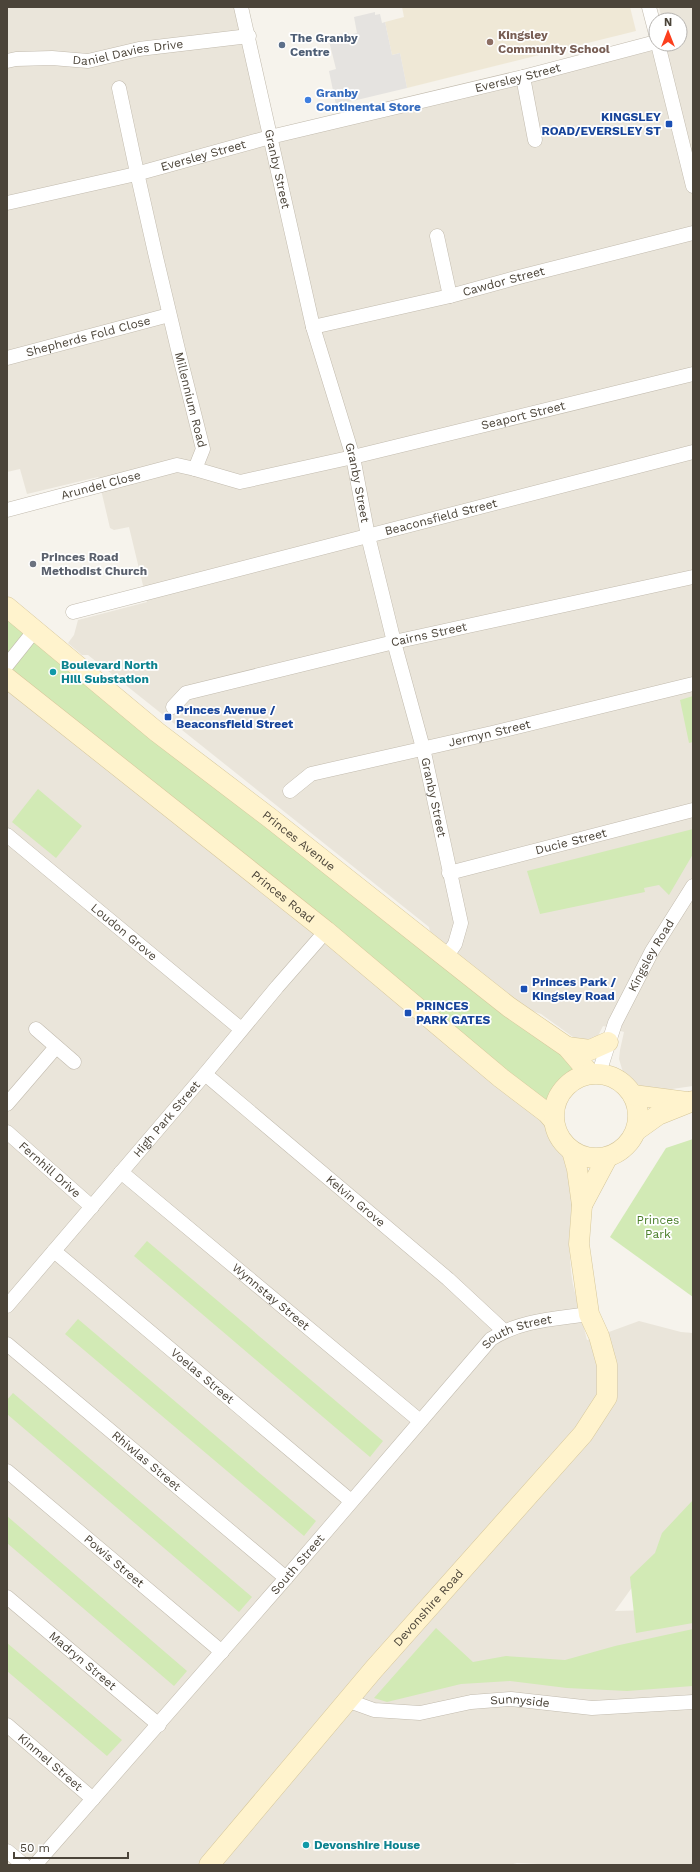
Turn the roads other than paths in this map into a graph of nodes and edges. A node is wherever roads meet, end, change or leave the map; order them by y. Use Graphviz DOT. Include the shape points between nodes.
graph roads {
  1 [pos="242,7"];
  2 [pos="249,36"];
  3 [pos="648,45"];
  4 [pos="659,52"];
  5 [pos="7,61"];
  6 [pos="523,77"];
  7 [pos="119,88"];
  8 [pos="270,137"];
  9 [pos="535,140"];
  10 [pos="136,174"];
  11 [pos="693,186"];
  12 [pos="7,203"];
  13 [pos="693,233"];
  14 [pos="437,236"];
  15 [pos="450,296"];
  16 [pos="169,316"];
  17 [pos="313,327"];
  18 [pos="7,358"];
  19 [pos="693,374"];
  20 [pos="693,452"];
  21 [pos="353,457"];
  22 [pos="195,469"];
  23 [pos="7,510"];
  24 [pos="368,536"];
  25 [pos="693,577"];
  26 [pos="7,607"];
  27 [pos="73,612"];
  28 [pos="35,630"];
  29 [pos="394,642"];
  30 [pos="7,665"];
  31 [pos="7,678"];
  32 [pos="693,684"];
  33 [pos="173,708"];
  34 [pos="422,748"];
  35 [pos="290,791"];
  36 [pos="693,810"];
  37 [pos="7,835"];
  38 [pos="449,873"];
  39 [pos="693,886"];
  40 [pos="326,931"];
  41 [pos="446,957"];
  42 [pos="36,1029"];
  43 [pos="241,1029"];
  44 [pos="608,1042"];
  45 [pos="56,1047"];
  46 [pos="567,1048"];
  47 [pos="74,1062"];
  48 [pos="205,1074"];
  49 [pos="594,1074"];
  50 [pos="633,1095"];
  51 [pos="690,1101"];
  52 [pos="7,1104"];
  53 [pos="554,1121"];
  54 [pos="637,1130"];
  55 [pos="7,1132"];
  56 [pos="572,1151"];
  57 [pos="607,1158"];
  58 [pos="121,1172"];
  59 [pos="582,1205"];
  60 [pos="92,1207"];
  61 [pos="54,1251"];
  62 [pos="7,1306"];
  63 [pos="589,1314"];
  64 [pos="504,1331"];
  65 [pos="7,1344"];
  66 [pos="420,1421"];
  67 [pos="7,1471"];
  68 [pos="351,1501"];
  69 [pos="286,1578"];
  70 [pos="7,1597"];
  71 [pos="222,1652"];
  72 [pos="349,1701"];
  73 [pos="693,1702"];
  74 [pos="7,1725"];
  75 [pos="159,1725"];
  76 [pos="93,1799"];
  77 [pos="7,1850"];
  78 [pos="24,1865"];
  79 [pos="35,1865"];
  80 [pos="208,1865"];
  1 -- 2 [label="street, Granby Street"];
  2 -- 5 [label="street, Daniel Davies Drive" via="139,49 88,61 52,58"];
  2 -- 8 [label="street, Granby Street"];
  3 -- 6 [label="street, Eversley Street"];
  4 -- 11 [label="street"];
  6 -- 8 [label="street, Eversley Street"];
  6 -- 9 [label="street"];
  7 -- 10 [label="street, Millennium Road"];
  8 -- 10 [label="street, Eversley Street"];
  8 -- 17 [label="street, Granby Street"];
  10 -- 12 [label="street, Eversley Street"];
  10 -- 16 [label="street, Millennium Road"];
  13 -- 15 [label="street, Cawdor Street"];
  14 -- 15 [label="street"];
  15 -- 17 [label="street, Cawdor Street"];
  16 -- 18 [label="street, Shepherds Fold Close"];
  16 -- 22 [label="street, Millennium Road" via="202,449"];
  17 -- 21 [label="street, Granby Street"];
  19 -- 21 [label="street, Seaport Street"];
  20 -- 24 [label="street, Beaconsfield Street"];
  21 -- 22 [label="street" via="240,482"];
  21 -- 24 [label="street, Granby Street"];
  22 -- 23 [label="street, Arundel Close" via="177,465"];
  24 -- 27 [label="street, Beaconsfield Street"];
  24 -- 29 [label="street, Granby Street"];
  25 -- 29 [label="street, Cairns Street"];
  26 -- 28 [label="main road, Princes Avenue"];
  28 -- 30 [label="street"];
  28 -- 41 [label="main road, Princes Avenue" via="157,732"];
  29 -- 33 [label="street, Cairns Street" via="186,693"];
  29 -- 34 [label="street, Granby Street"];
  31 -- 40 [label="main road, Princes Road"];
  32 -- 34 [label="street, Jermyn Street" via="492,734"];
  34 -- 35 [label="street, Jermyn Street" via="311,774"];
  34 -- 38 [label="street, Granby Street"];
  36 -- 38 [label="street, Ducie Street"];
  37 -- 43 [label="street, Loudon Grove"];
  38 -- 41 [label="street, Granby Street" via="461,923 455,944"];
  39 -- 44 [label="street, Kingsley Road" via="652,951"];
  40 -- 43 [label="street, High Park Street"];
  40 -- 53 [label="main road, Princes Road"];
  41 -- 46 [label="main road, Princes Avenue" via="509,1007"];
  42 -- 45 [label="street"];
  43 -- 48 [label="street, High Park Street"];
  44 -- 46 [label="main road" via="590,1050"];
  44 -- 49 [label="street, Kingsley Road"];
  45 -- 47 [label="street"];
  45 -- 52 [label="street"];
  46 -- 49 [label="main road, Princes Avenue"];
  48 -- 58 [label="street, High Park Street"];
  48 -- 64 [label="street, Kelvin Grove" via="448,1279"];
  49 -- 50 [label="main road" via="620,1081"];
  49 -- 53 [label="main road" via="578,1078 568,1084 555,1107"];
  50 -- 51 [label="main road"];
  50 -- 54 [label="main road" via="639,1116"];
  51 -- 54 [label="main road" via="658,1115"];
  53 -- 56 [label="main road" via="564,1144"];
  54 -- 57 [label="main road" via="630,1142"];
  55 -- 60 [label="street, Fernhill Drive"];
  56 -- 57 [label="main road" via="588,1158"];
  56 -- 59 [label="main road"];
  57 -- 59 [label="main road"];
  58 -- 60 [label="street, High Park Street"];
  58 -- 66 [label="street, Wynnstay Street"];
  59 -- 63 [label="main road, Devonshire Road" via="579,1244"];
  60 -- 61 [label="street, High Park Street"];
  61 -- 62 [label="street, High Park Street"];
  61 -- 68 [label="street, Voelas Street"];
  63 -- 64 [label="street, South Street" via="522,1324"];
  63 -- 72 [label="main road, Devonshire Road" via="607,1364 607,1397 583,1434 374,1669"];
  64 -- 66 [label="street, South Street" via="491,1339"];
  65 -- 69 [label="street, Rhiwlas Street"];
  66 -- 68 [label="street, South Street"];
  67 -- 71 [label="street, Powis Street"];
  68 -- 69 [label="street, South Street"];
  69 -- 71 [label="street, South Street"];
  70 -- 75 [label="street, Madryn Street"];
  71 -- 75 [label="street, South Street"];
  72 -- 73 [label="street, Sunnyside" via="374,1710 420,1713 471,1702 511,1699 592,1708"];
  72 -- 80 [label="main road, Devonshire Road"];
  74 -- 76 [label="street, Kinmel Street"];
  75 -- 76 [label="street, South Street"];
  76 -- 79 [label="street, South Street"];
  77 -- 78 [label="street"];
}
